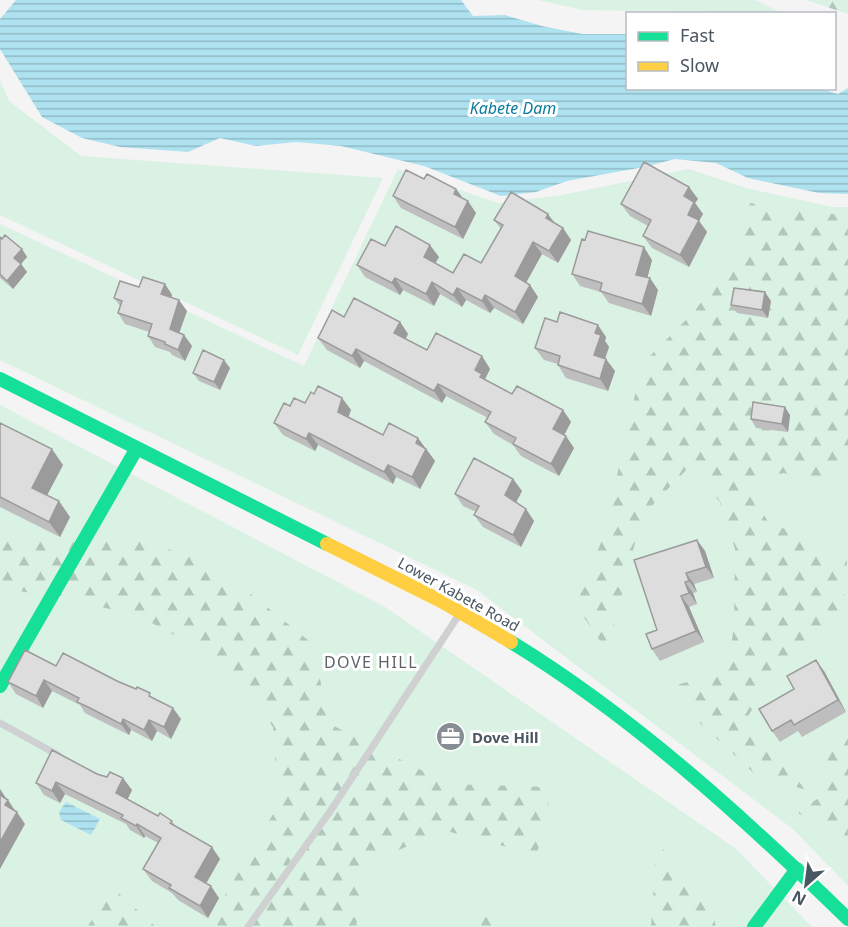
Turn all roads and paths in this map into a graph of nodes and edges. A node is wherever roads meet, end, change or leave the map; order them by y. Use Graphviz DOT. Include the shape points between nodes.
graph roads {
  1 [pos="0,378"];
  2 [pos="137,448"];
  3 [pos="460,613"];
  4 [pos="0,686"];
  5 [pos="0,723"];
  6 [pos="68,760"];
  7 [pos="796,869"];
  8 [pos="848,920"];
  9 [pos="248,927"];
  10 [pos="754,927"];
  1 -- 2 [label="main road, Lower Kabete Road"];
  2 -- 3 [label="main road, Lower Kabete Road"];
  2 -- 4 [label="main road"];
  3 -- 7 [label="main road, Lower Kabete Road" via="518,645 604,705 715,794"];
  3 -- 9 [label="lane"];
  5 -- 6 [label="lane"];
  7 -- 8 [label="main road, Lower Kabete Road"];
  7 -- 10 [label="main road"];
}
